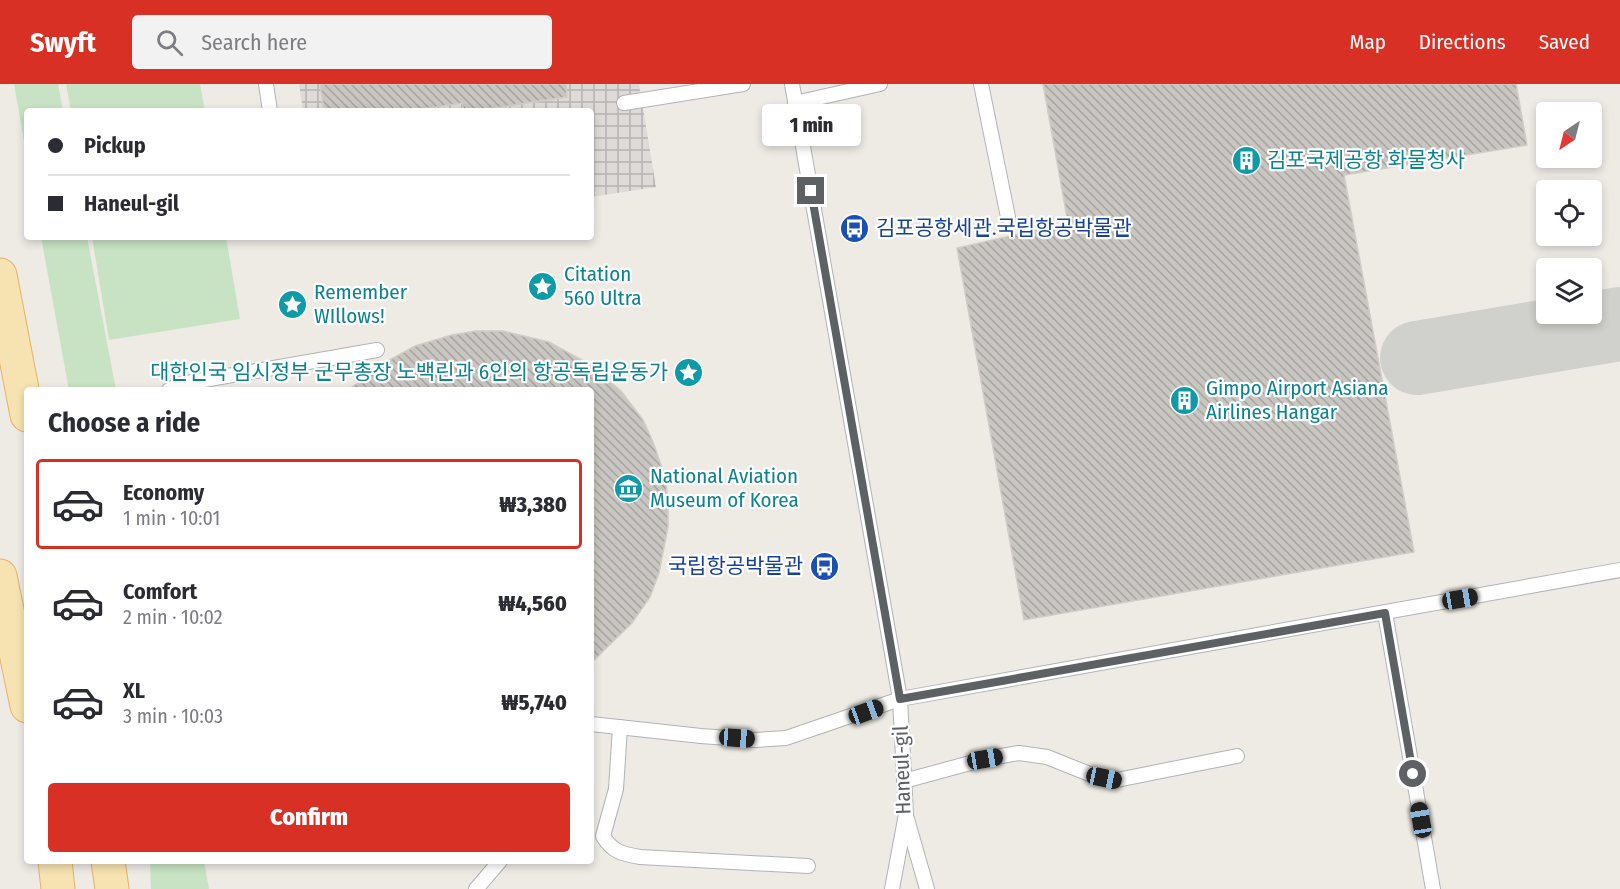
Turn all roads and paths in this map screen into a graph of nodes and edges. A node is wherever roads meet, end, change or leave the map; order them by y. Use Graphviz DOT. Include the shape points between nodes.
graph roads {
  1 [pos="266,84"];
  2 [pos="743,84"];
  3 [pos="792,84"];
  4 [pos="880,84"];
  5 [pos="981,84"];
  6 [pos="795,102"];
  7 [pos="624,103"];
  8 [pos="270,108"];
  9 [pos="1008,217"];
  10 [pos="0,275"];
  11 [pos="377,350"];
  12 [pos="173,387"];
  13 [pos="24,399"];
  14 [pos="1620,570"];
  15 [pos="0,576"];
  16 [pos="1385,613"];
  17 [pos="24,692"];
  18 [pos="900,699"];
  19 [pos="594,724"];
  20 [pos="620,727"];
  21 [pos="1237,756"];
  22 [pos="904,781"];
  23 [pos="906,814"];
  24 [pos="597,836"];
  25 [pos="54,864"];
  26 [pos="108,864"];
  27 [pos="499,864"];
  28 [pos="808,866"];
  29 [pos="479,888"];
  30 [pos="58,889"];
  31 [pos="112,889"];
  32 [pos="892,889"];
  33 [pos="927,889"];
  34 [pos="1433,889"];
  1 -- 8 [label="lane"];
  2 -- 7 [label="lane"];
  3 -- 6 [label="lane, Haneul-gil"];
  4 -- 6 [label="lane"];
  5 -- 9 [label="lane"];
  6 -- 18 [label="lane, Haneul-gil"];
  10 -- 13 [label="main road"];
  11 -- 12 [label="lane"];
  14 -- 16 [label="lane"];
  15 -- 17 [label="main road"];
  16 -- 18 [label="lane"];
  16 -- 34 [label="lane"];
  18 -- 20 [label="lane" via="786,738 755,740"];
  18 -- 22 [label="lane, Haneul-gil"];
  19 -- 20 [label="lane"];
  20 -- 24 [label="lane" via="616,789"];
  21 -- 22 [label="lane" via="1117,780 1092,775 1047,757 1019,753"];
  22 -- 23 [label="lane, Haneul-gil"];
  23 -- 32 [label="lane, Haneul-gil"];
  23 -- 33 [label="lane"];
  24 -- 28 [label="lane" via="616,851 640,857"];
  25 -- 30 [label="main road"];
  26 -- 31 [label="main road"];
  27 -- 29 [label="lane"];
}
